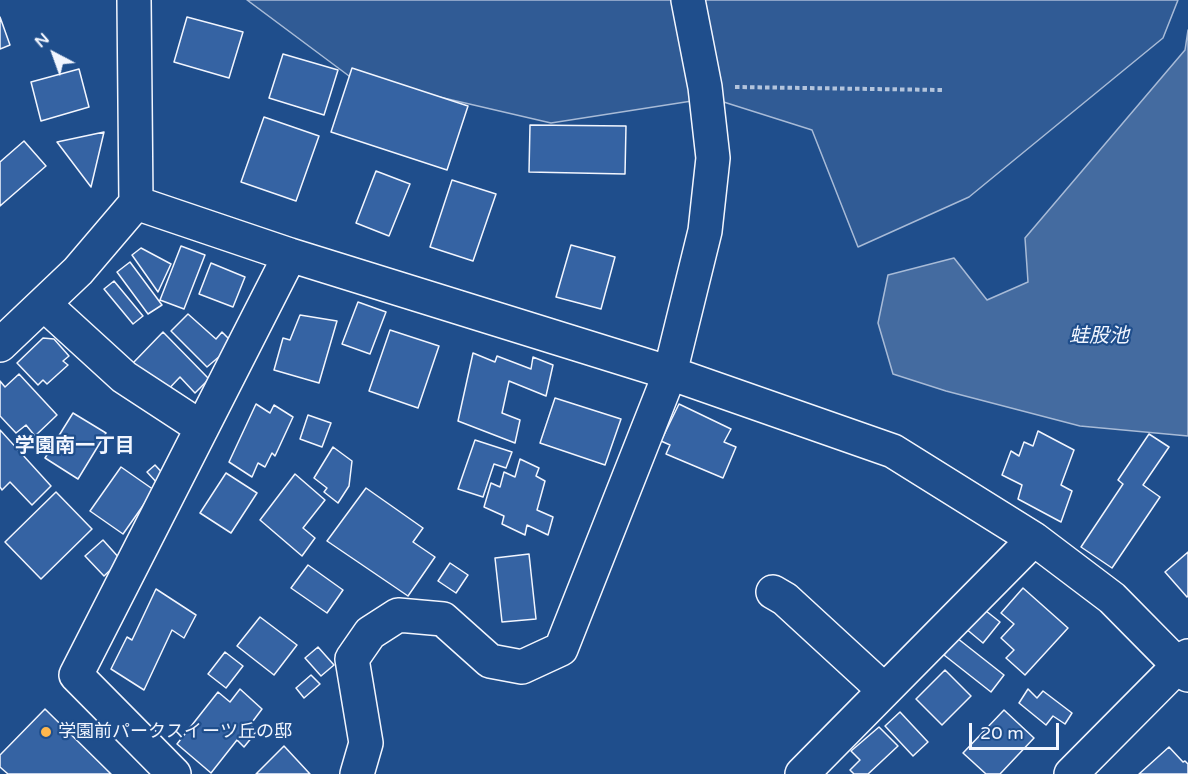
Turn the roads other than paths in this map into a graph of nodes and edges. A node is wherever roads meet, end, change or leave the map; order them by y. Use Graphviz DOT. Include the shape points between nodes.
graph roads {
  1 [pos="134,0"];
  2 [pos="688,0"];
  3 [pos="136,203"];
  4 [pos="290,255"];
  5 [pos="44,304"];
  6 [pos="0,345"];
  7 [pos="670,373"];
  8 [pos="202,428"];
  9 [pos="1034,539"];
  10 [pos="773,592"];
  11 [pos="1185,665"];
  12 [pos="884,690"];
  13 [pos="174,774"];
  14 [pos="357,774"];
  15 [pos="801,774"];
  16 [pos="1071,774"];
  1 -- 3 [label="street"];
  2 -- 7 [label="street" via="705,87 713,158 705,231"];
  3 -- 4 [label="street"];
  3 -- 5 [label="street"];
  4 -- 7 [label="street"];
  4 -- 8 [label="street"];
  5 -- 6 [label="street"];
  5 -- 8 [label="street" via="124,377"];
  7 -- 9 [label="street" via="893,451"];
  7 -- 14 [label="street" via="561,649 522,667 490,661 443,619 398,615 370,633 351,659 366,743"];
  8 -- 13 [label="street" via="76,675"];
  9 -- 11 [label="street" via="1112,598"];
  9 -- 12 [label="street"];
  10 -- 12 [label="street"];
  11 -- 16 [label="street"];
  12 -- 15 [label="street"];
}
